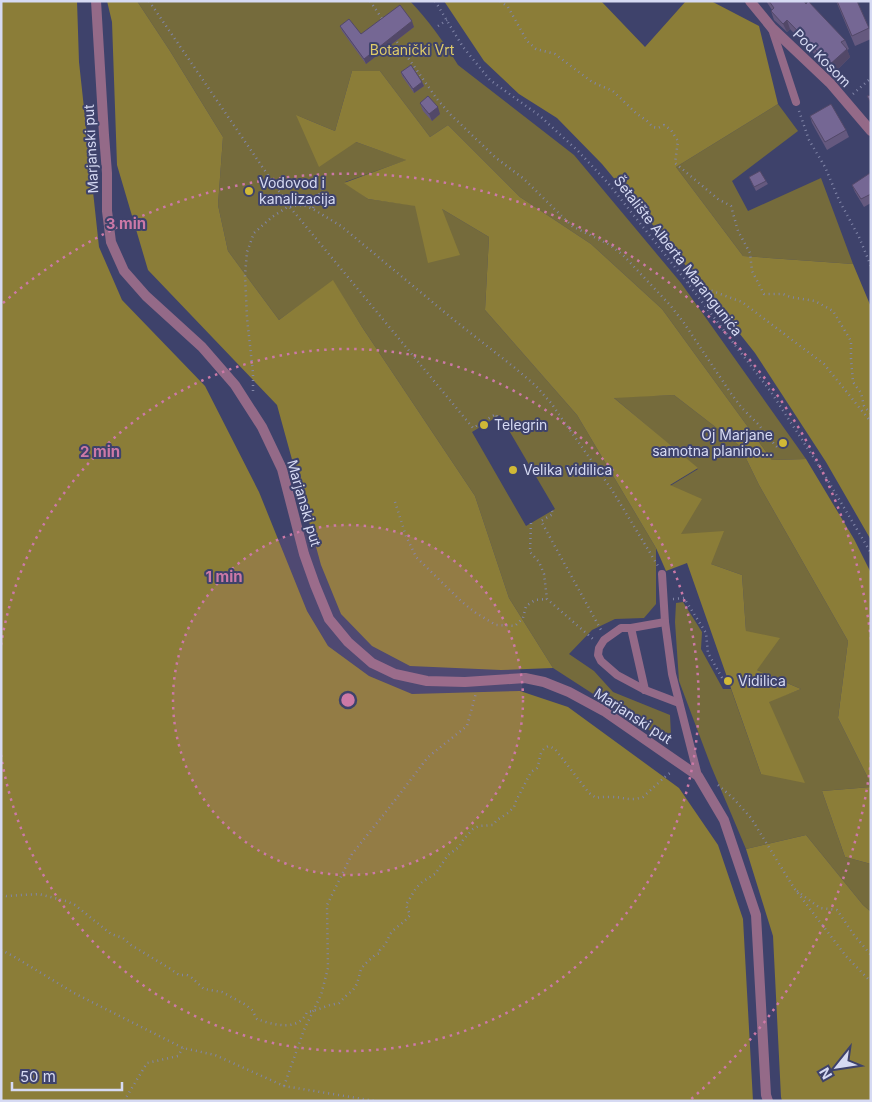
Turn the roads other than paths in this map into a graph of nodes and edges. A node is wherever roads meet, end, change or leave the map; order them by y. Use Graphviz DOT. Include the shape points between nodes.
graph roads {
  1 [pos="96,1"];
  2 [pos="750,1"];
  3 [pos="772,28"];
  4 [pos="796,102"];
  5 [pos="871,130"];
  6 [pos="662,574"];
  7 [pos="665,622"];
  8 [pos="631,628"];
  9 [pos="645,690"];
  10 [pos="679,703"];
  11 [pos="698,776"];
  12 [pos="768,1101"];
  1 -- 11 [label="street, Marjanski put" via="111,242 124,272 202,347 235,385 262,427 282,469 304,554 329,619 372,663 395,674 427,681 525,678 569,692 604,711"];
  2 -- 3 [label="street, Pod Kosom"];
  3 -- 4 [label="lane, Pod Kosom"];
  3 -- 5 [label="street, Pod Kosom" via="836,90"];
  6 -- 7 [label="lane, Marjanski put"];
  7 -- 8 [label="lane"];
  7 -- 10 [label="lane, Marjanski put"];
  8 -- 9 [label="lane"];
  8 -- 9 [label="lane" via="621,628 606,638 598,655 600,661 617,676"];
  9 -- 10 [label="lane"];
  10 -- 11 [label="lane, Marjanski put"];
  11 -- 12 [label="street, Marjanski put" via="724,820 756,915"];
}
